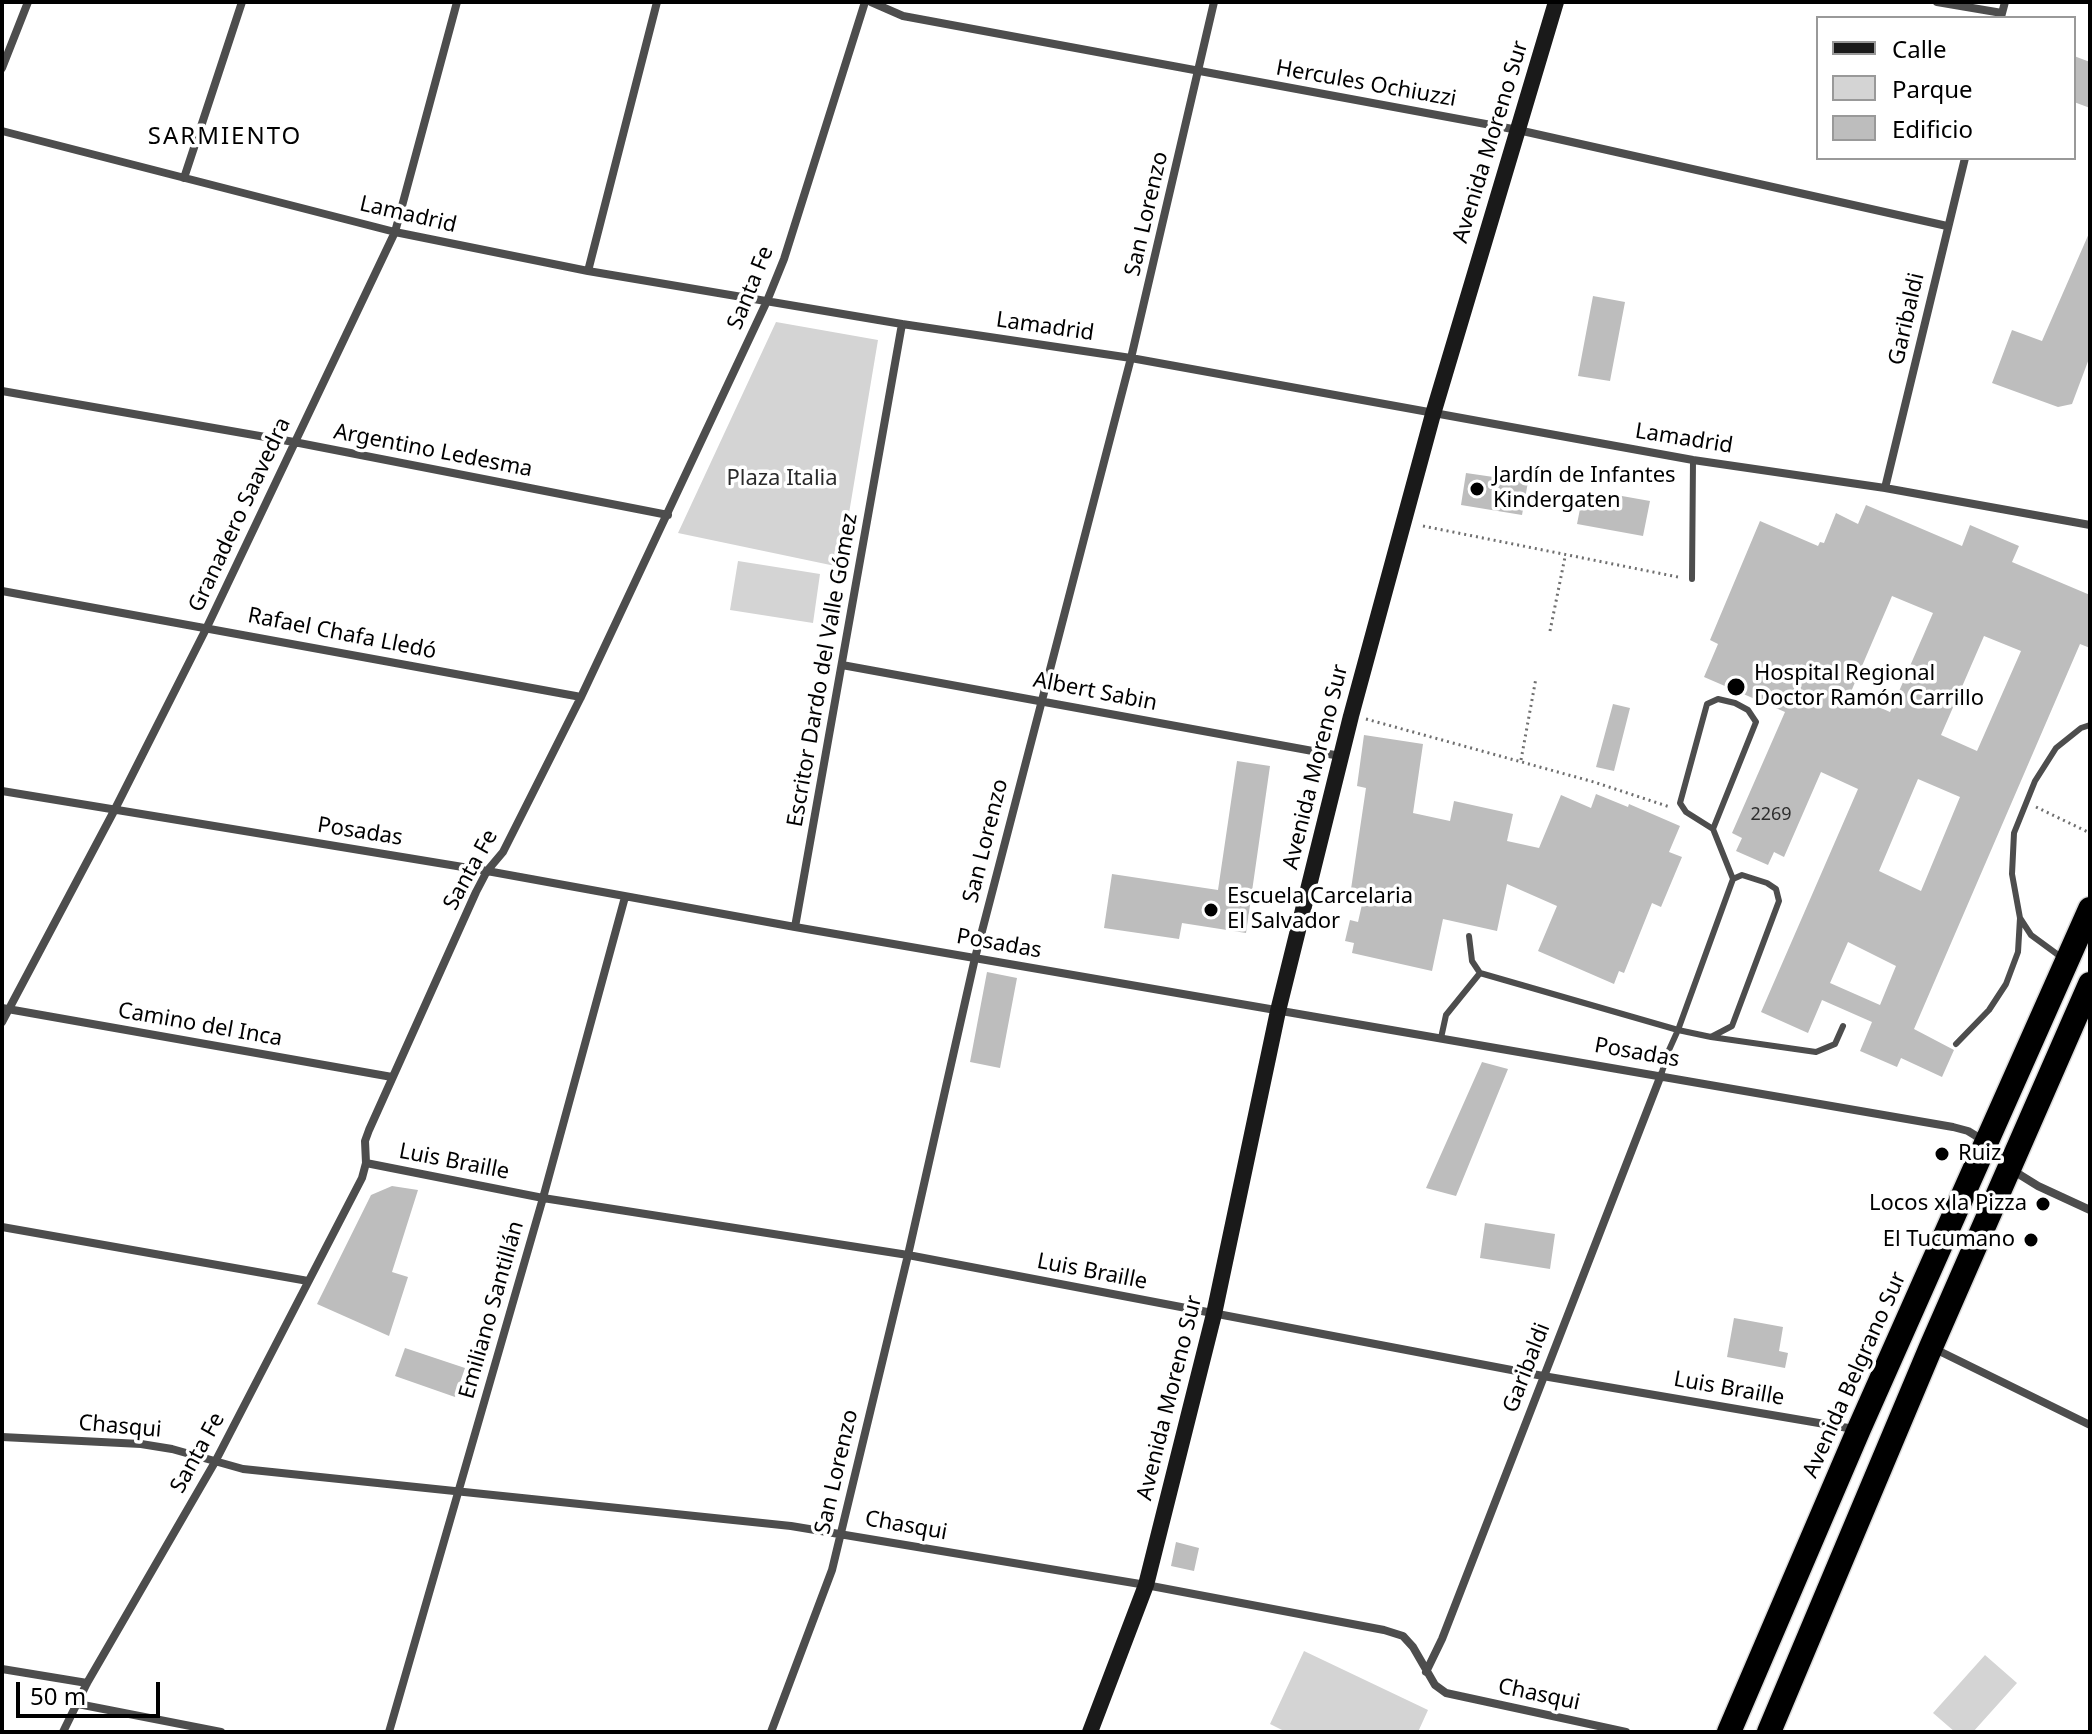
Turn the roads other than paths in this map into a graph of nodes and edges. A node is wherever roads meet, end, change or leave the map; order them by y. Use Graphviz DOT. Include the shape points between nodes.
graph roads {
  1 [pos="28,2"];
  2 [pos="242,2"];
  3 [pos="457,2"];
  4 [pos="657,2"];
  5 [pos="868,2"];
  6 [pos="1214,2"];
  7 [pos="1556,2"];
  8 [pos="1937,2"];
  9 [pos="2005,2"];
  10 [pos="2002,16"];
  11 [pos="2,68"];
  12 [pos="1199,71"];
  13 [pos="1518,130"];
  14 [pos="2,131"];
  15 [pos="1964,160"];
  16 [pos="184,178"];
  17 [pos="1947,226"];
  18 [pos="395,232"];
  19 [pos="588,271"];
  20 [pos="767,301"];
  21 [pos="902,324"];
  22 [pos="1131,358"];
  23 [pos="2,391"];
  24 [pos="1433,414"];
  25 [pos="294,442"];
  26 [pos="1693,460"];
  27 [pos="1885,488"];
  28 [pos="668,515"];
  29 [pos="2090,525"];
  30 [pos="1692,579"];
  31 [pos="2,591"];
  32 [pos="207,627"];
  33 [pos="842,665"];
  34 [pos="581,697"];
  35 [pos="1041,700"];
  36 [pos="2090,725"];
  37 [pos="1340,756"];
  38 [pos="2,791"];
  39 [pos="114,811"];
  40 [pos="1713,829"];
  41 [pos="487,871"];
  42 [pos="1733,879"];
  43 [pos="625,897"];
  44 [pos="2090,909"];
  45 [pos="2020,918"];
  46 [pos="795,927"];
  47 [pos="1469,936"];
  48 [pos="975,958"];
  49 [pos="2067,963"];
  50 [pos="1480,973"];
  51 [pos="2090,984"];
  52 [pos="6,1008"];
  53 [pos="1278,1011"];
  54 [pos="2,1022"];
  55 [pos="1843,1026"];
  56 [pos="1678,1030"];
  57 [pos="1711,1037"];
  58 [pos="1441,1038"];
  59 [pos="1956,1044"];
  60 [pos="1661,1075"];
  61 [pos="392,1077"];
  62 [pos="1986,1142"];
  63 [pos="366,1163"];
  64 [pos="2009,1168"];
  65 [pos="543,1198"];
  66 [pos="2090,1210"];
  67 [pos="2,1227"];
  68 [pos="908,1255"];
  69 [pos="308,1281"];
  70 [pos="1214,1314"];
  71 [pos="1931,1347"];
  72 [pos="1543,1376"];
  73 [pos="2090,1425"];
  74 [pos="1859,1429"];
  75 [pos="2,1437"];
  76 [pos="215,1462"];
  77 [pos="459,1493"];
  78 [pos="841,1533"];
  79 [pos="1146,1585"];
  80 [pos="2,1669"];
  81 [pos="1426,1672"];
  82 [pos="87,1683"];
  83 [pos="78,1704"];
  84 [pos="63,1732"];
  85 [pos="221,1732"];
  86 [pos="389,1732"];
  87 [pos="771,1732"];
  88 [pos="1090,1732"];
  89 [pos="1626,1732"];
  90 [pos="1729,1732"];
  91 [pos="1769,1732"];
  1 -- 11 [label="street"];
  2 -- 16 [label="street"];
  3 -- 18 [label="street, Granadero Saavedra"];
  4 -- 19 [label="street"];
  5 -- 12 [label="street, Hercules Ochiuzzi" via="903,16"];
  5 -- 20 [label="street, Santa Fe"];
  6 -- 12 [label="street, San Lorenzo"];
  7 -- 13 [label="street, Avenida Moreno Sur"];
  8 -- 10 [label="street"];
  9 -- 10 [label="street"];
  12 -- 13 [label="street, Hercules Ochiuzzi"];
  12 -- 22 [label="street, San Lorenzo"];
  13 -- 17 [label="street, Hercules Ochiuzzi"];
  13 -- 24 [label="street, Avenida Moreno Sur"];
  14 -- 16 [label="street, Lamadrid"];
  15 -- 17 [label="street, Garibaldi"];
  16 -- 18 [label="street, Lamadrid"];
  17 -- 27 [label="street, Garibaldi"];
  18 -- 19 [label="street, Lamadrid"];
  18 -- 25 [label="street, Granadero Saavedra"];
  19 -- 20 [label="street, Lamadrid"];
  20 -- 21 [label="street, Lamadrid"];
  20 -- 28 [label="street, Santa Fe"];
  21 -- 22 [label="street, Lamadrid"];
  21 -- 33 [label="street, Escritor Dardo del Valle Gómez"];
  22 -- 24 [label="street, Lamadrid"];
  22 -- 35 [label="street, San Lorenzo"];
  23 -- 25 [label="street, Argentino Ledesma"];
  24 -- 26 [label="street, Lamadrid"];
  24 -- 37 [label="street, Avenida Moreno Sur"];
  25 -- 28 [label="street, Argentino Ledesma"];
  25 -- 32 [label="street, Granadero Saavedra"];
  26 -- 27 [label="street, Lamadrid"];
  26 -- 30 [label="lane"];
  27 -- 29 [label="street, Lamadrid"];
  28 -- 34 [label="street, Santa Fe"];
  31 -- 32 [label="street, Rafael Chafa Lledó"];
  32 -- 34 [label="street, Rafael Chafa Lledó"];
  32 -- 39 [label="street, Granadero Saavedra"];
  33 -- 35 [label="street, Albert Sabin"];
  33 -- 46 [label="street, Escritor Dardo del Valle Gómez"];
  34 -- 41 [label="street, Santa Fe" via="503,852"];
  35 -- 37 [label="street, Albert Sabin"];
  35 -- 48 [label="street, San Lorenzo"];
  36 -- 45 [label="lane" via="2056,748 2035,781 2014,833 2012,874"];
  37 -- 53 [label="street, Avenida Moreno Sur"];
  38 -- 39 [label="street, Posadas"];
  39 -- 41 [label="street, Posadas"];
  39 -- 52 [label="street, Granadero Saavedra"];
  40 -- 40 [label="lane" via="1680,803 1707,704 1718,699 1748,710 1756,722"];
  40 -- 42 [label="lane"];
  41 -- 43 [label="street, Posadas"];
  41 -- 61 [label="street, Santa Fe"];
  42 -- 56 [label="lane"];
  42 -- 57 [label="lane" via="1742,875 1767,883 1776,889 1779,901 1732,1026"];
  43 -- 46 [label="street, Posadas"];
  43 -- 65 [label="street, Emiliano Santillán"];
  44 -- 49 [label="highway, Avenida Belgrano Sur"];
  45 -- 49 [label="lane" via="2031,935"];
  45 -- 59 [label="lane" via="2018,952 2006,984"];
  46 -- 48 [label="street, Posadas"];
  47 -- 50 [label="lane" via="1472,961"];
  48 -- 53 [label="street, Posadas"];
  48 -- 68 [label="street, San Lorenzo"];
  49 -- 62 [label="highway, Avenida Belgrano Sur"];
  50 -- 56 [label="lane"];
  50 -- 58 [label="lane" via="1446,1015"];
  51 -- 64 [label="highway"];
  52 -- 54 [label="street, Granadero Saavedra"];
  52 -- 61 [label="street, Camino del Inca"];
  53 -- 58 [label="street, Posadas"];
  53 -- 70 [label="street, Avenida Moreno Sur"];
  55 -- 57 [label="lane" via="1835,1044 1816,1052"];
  56 -- 57 [label="lane"];
  56 -- 60 [label="lane"];
  58 -- 60 [label="street, Posadas"];
  60 -- 62 [label="street, Posadas" via="1953,1127"];
  60 -- 72 [label="street, Garibaldi"];
  61 -- 63 [label="street, Santa Fe" via="365,1141"];
  62 -- 64 [label="street"];
  62 -- 74 [label="highway, Avenida Belgrano Sur"];
  63 -- 65 [label="street, Luis Braille"];
  63 -- 69 [label="street, Santa Fe"];
  64 -- 66 [label="street"];
  64 -- 71 [label="highway"];
  65 -- 68 [label="street, Luis Braille"];
  65 -- 77 [label="street, Emiliano Santillán"];
  67 -- 69 [label="street"];
  68 -- 70 [label="street, Luis Braille"];
  68 -- 78 [label="street, San Lorenzo"];
  69 -- 76 [label="street, Santa Fe"];
  70 -- 72 [label="street, Luis Braille"];
  70 -- 79 [label="street, Avenida Moreno Sur"];
  71 -- 73 [label="street"];
  71 -- 91 [label="highway"];
  72 -- 74 [label="street, Luis Braille"];
  72 -- 81 [label="street, Garibaldi"];
  74 -- 90 [label="highway, Avenida Belgrano Sur"];
  75 -- 76 [label="street, Chasqui" via="141,1444"];
  76 -- 77 [label="street, Chasqui"];
  76 -- 82 [label="street, Santa Fe"];
  77 -- 78 [label="street, Chasqui"];
  77 -- 86 [label="street, Emiliano Santillán"];
  78 -- 79 [label="street, Chasqui"];
  78 -- 87 [label="street, San Lorenzo" via="824,1595"];
  79 -- 81 [label="street, Chasqui" via="1384,1630 1403,1636"];
  79 -- 88 [label="street, Avenida Moreno Sur"];
  80 -- 82 [label="street"];
  81 -- 89 [label="street, Chasqui" via="1446,1693"];
  82 -- 83 [label="street, Santa Fe"];
  83 -- 84 [label="street, Santa Fe"];
  83 -- 85 [label="street"];
}
